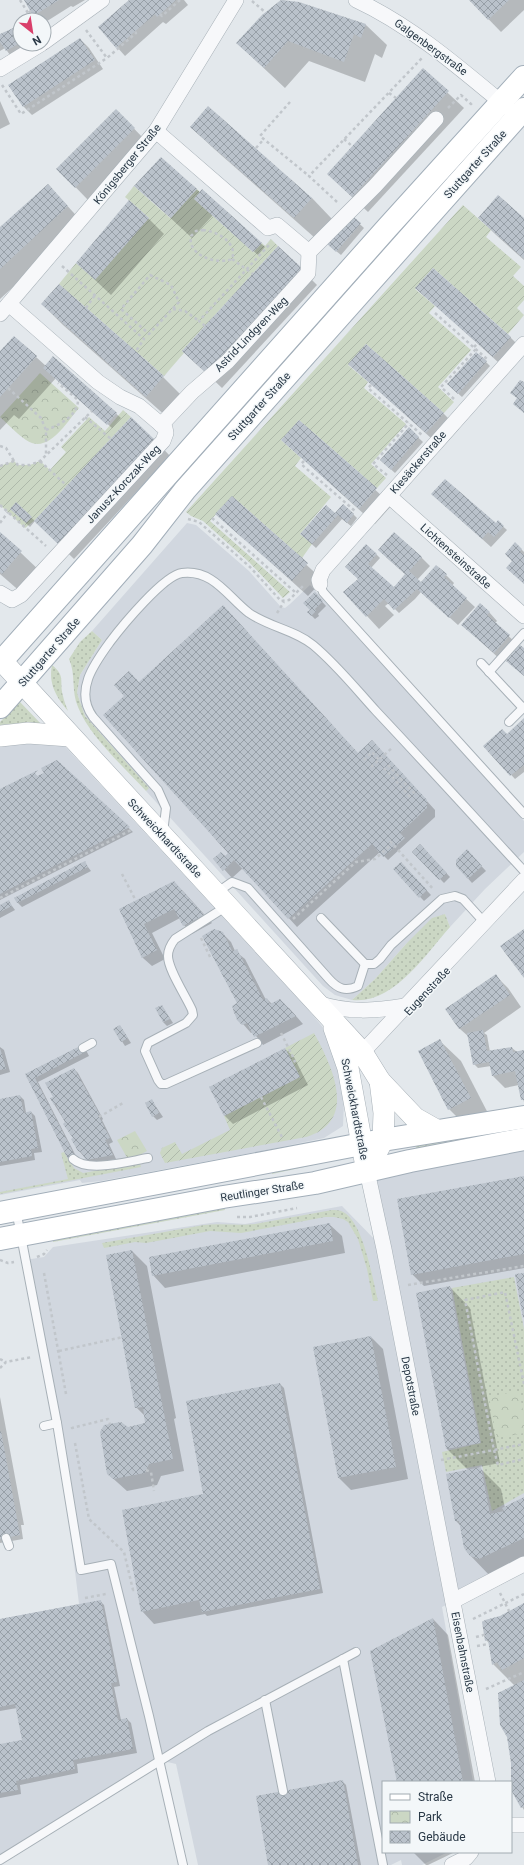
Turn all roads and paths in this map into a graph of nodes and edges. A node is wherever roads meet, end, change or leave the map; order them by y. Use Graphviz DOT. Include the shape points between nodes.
graph roads {
  1 [pos="20,0"];
  2 [pos="102,0"];
  3 [pos="180,0"];
  4 [pos="236,0"];
  5 [pos="251,0"];
  6 [pos="356,0"];
  7 [pos="29,12"];
  8 [pos="265,12"];
  9 [pos="160,14"];
  10 [pos="78,18"];
  11 [pos="134,32"];
  12 [pos="52,36"];
  13 [pos="432,48"];
  14 [pos="28,52"];
  15 [pos="107,58"];
  16 [pos="0,69"];
  17 [pos="77,72"];
  18 [pos="79,76"];
  19 [pos="524,77"];
  20 [pos="0,82"];
  21 [pos="389,92"];
  22 [pos="493,95"];
  23 [pos="40,96"];
  24 [pos="396,98"];
  25 [pos="43,100"];
  26 [pos="290,102"];
  27 [pos="522,115"];
  28 [pos="436,119"];
  29 [pos="156,131"];
  30 [pos="264,139"];
  31 [pos="344,139"];
  32 [pos="352,146"];
  33 [pos="256,148"];
  34 [pos="309,176"];
  35 [pos="347,212"];
  36 [pos="283,230"];
  37 [pos="309,252"];
  38 [pos="49,255"];
  39 [pos="232,258"];
  40 [pos="247,268"];
  41 [pos="253,274"];
  42 [pos="95,296"];
  43 [pos="86,308"];
  44 [pos="5,309"];
  45 [pos="172,309"];
  46 [pos="125,312"];
  47 [pos="442,312"];
  48 [pos="435,313"];
  49 [pos="439,316"];
  50 [pos="120,317"];
  51 [pos="199,321"];
  52 [pos="205,326"];
  53 [pos="477,344"];
  54 [pos="523,346"];
  55 [pos="475,348"];
  56 [pos="136,351"];
  57 [pos="490,361"];
  58 [pos="58,382"];
  59 [pos="371,385"];
  60 [pos="8,388"];
  61 [pos="466,409"];
  62 [pos="92,411"];
  63 [pos="85,418"];
  64 [pos="410,419"];
  65 [pos="408,423"];
  66 [pos="161,425"];
  67 [pos="46,430"];
  68 [pos="418,431"];
  69 [pos="111,439"];
  70 [pos="0,446"];
  71 [pos="46,455"];
  72 [pos="14,461"];
  73 [pos="40,461"];
  74 [pos="304,461"];
  75 [pos="0,466"];
  76 [pos="67,486"];
  77 [pos="394,491"];
  78 [pos="345,496"];
  79 [pos="342,499"];
  80 [pos="0,505"];
  81 [pos="8,512"];
  82 [pos="212,518"];
  83 [pos="366,521"];
  84 [pos="0,523"];
  85 [pos="240,536"];
  86 [pos="236,540"];
  87 [pos="57,556"];
  88 [pos="278,569"];
  89 [pos="275,574"];
  90 [pos="320,584"];
  91 [pos="0,593"];
  92 [pos="296,593"];
  93 [pos="524,616"];
  94 [pos="524,633"];
  95 [pos="1,661"];
  96 [pos="481,663"];
  97 [pos="489,672"];
  98 [pos="22,683"];
  99 [pos="0,707"];
  100 [pos="523,707"];
  101 [pos="509,722"];
  102 [pos="0,736"];
  103 [pos="70,736"];
  104 [pos="403,739"];
  105 [pos="364,760"];
  106 [pos="381,762"];
  107 [pos="388,765"];
  108 [pos="371,767"];
  109 [pos="384,768"];
  110 [pos="416,795"];
  111 [pos="412,799"];
  112 [pos="524,814"];
  113 [pos="149,821"];
  114 [pos="163,836"];
  115 [pos="524,871"];
  116 [pos="122,874"];
  117 [pos="524,880"];
  118 [pos="0,898"];
  119 [pos="135,899"];
  120 [pos="222,899"];
  121 [pos="442,899"];
  122 [pos="321,918"];
  123 [pos="484,922"];
  124 [pos="284,927"];
  125 [pos="202,941"];
  126 [pos="211,959"];
  127 [pos="365,964"];
  128 [pos="315,1002"];
  129 [pos="406,1006"];
  130 [pos="330,1018"];
  131 [pos="281,1033"];
  132 [pos="92,1043"];
  133 [pos="257,1043"];
  134 [pos="83,1048"];
  135 [pos="362,1052"];
  136 [pos="293,1062"];
  137 [pos="348,1068"];
  138 [pos="380,1081"];
  139 [pos="261,1097"];
  140 [pos="123,1103"];
  141 [pos="99,1117"];
  142 [pos="524,1117"];
  143 [pos="438,1131"];
  144 [pos="524,1139"];
  145 [pos="383,1140"];
  146 [pos="284,1141"];
  147 [pos="362,1144"];
  148 [pos="148,1158"];
  149 [pos="73,1159"];
  150 [pos="367,1171"];
  151 [pos="8,1211"];
  152 [pos="10,1237"];
  153 [pos="524,1266"];
  154 [pos="44,1273"];
  155 [pos="391,1288"];
  156 [pos="123,1337"];
  157 [pos="58,1351"];
  158 [pos="43,1354"];
  159 [pos="0,1359"];
  160 [pos="6,1362"];
  161 [pos="0,1368"];
  162 [pos="524,1384"];
  163 [pos="67,1400"];
  164 [pos="71,1421"];
  165 [pos="57,1423"];
  166 [pos="110,1424"];
  167 [pos="44,1426"];
  168 [pos="74,1436"];
  169 [pos="524,1444"];
  170 [pos="494,1450"];
  171 [pos="524,1459"];
  172 [pos="426,1463"];
  173 [pos="146,1470"];
  174 [pos="154,1491"];
  175 [pos="6,1538"];
  176 [pos="9,1546"];
  177 [pos="524,1564"];
  178 [pos="118,1592"];
  179 [pos="523,1596"];
  180 [pos="84,1598"];
  181 [pos="453,1601"];
  182 [pos="458,1627"];
  183 [pos="356,1652"];
  184 [pos="343,1659"];
  185 [pos="524,1672"];
  186 [pos="472,1696"];
  187 [pos="264,1700"];
  188 [pos="159,1760"];
  189 [pos="488,1781"];
  190 [pos="283,1791"];
  191 [pos="512,1825"];
  192 [pos="524,1825"];
  193 [pos="470,1853"];
  194 [pos="0,1860"];
  195 [pos="183,1865"];
  196 [pos="383,1865"];
  197 [pos="452,1865"];
  1 -- 7 [label="path"];
  2 -- 10 [label="street"];
  3 -- 9 [label="path" via="162,16"];
  4 -- 29 [label="street, Königsberger Straße"];
  5 -- 8 [label="path"];
  6 -- 13 [label="street, Galgenbergstraße" via="393,19"];
  10 -- 12 [label="street"];
  10 -- 15 [label="path"];
  11 -- 15 [label="path" via="136,33"];
  13 -- 21 [label="path"];
  13 -- 22 [label="street, Galgenbergstraße"];
  14 -- 16 [label="street"];
  15 -- 18 [label="path"];
  17 -- 18 [label="path"];
  18 -- 25 [label="path"];
  19 -- 22 [label="main road, Stuttgarter Straße"];
  20 -- 25 [label="path" via="21,114"];
  21 -- 24 [label="path"];
  21 -- 31 [label="path"];
  22 -- 27 [label="street, Galgenbergstraße"];
  22 -- 28 [label="path" via="471,104 461,95"];
  22 -- 95 [label="main road, Stuttgarter Straße"];
  23 -- 25 [label="path"];
  26 -- 30 [label="path" via="260,136"];
  27 -- 98 [label="main road, Stuttgarter Straße" via="185,490 142,545"];
  28 -- 35 [label="street" via="375,186"];
  29 -- 36 [label="street" via="268,228 277,225"];
  29 -- 38 [label="street, Königsberger Straße"];
  30 -- 33 [label="path"];
  30 -- 34 [label="path"];
  31 -- 32 [label="path"];
  31 -- 34 [label="path"];
  34 -- 35 [label="path"];
  35 -- 37 [label="street"];
  36 -- 37 [label="street"];
  36 -- 40 [label="path"];
  37 -- 66 [label="street, Astrid-Lindgren-Weg" via="308,273 228,361 192,392"];
  38 -- 42 [label="path"];
  38 -- 44 [label="street, Königsberger Straße"];
  39 -- 39 [label="path" via="233,248 219,235 203,230 196,231 191,236 192,246 196,252 220,261"];
  39 -- 40 [label="path"];
  40 -- 41 [label="path"];
  40 -- 51 [label="path"];
  42 -- 43 [label="path"];
  42 -- 50 [label="path"];
  44 -- 66 [label="street" via="98,382 139,406"];
  45 -- 46 [label="path" via="149,334"];
  45 -- 46 [label="path" via="179,302 172,285 150,275 121,309"];
  45 -- 51 [label="path" via="186,311"];
  46 -- 50 [label="path"];
  47 -- 49 [label="path"];
  48 -- 49 [label="path"];
  49 -- 55 [label="path"];
  50 -- 56 [label="path" via="144,339"];
  51 -- 52 [label="path"];
  53 -- 55 [label="path"];
  54 -- 61 [label="street, Kiesäckerstraße"];
  55 -- 57 [label="path"];
  55 -- 61 [label="path" via="441,387"];
  58 -- 67 [label="path" via="78,400 78,405 65,420"];
  59 -- 65 [label="path" via="368,388"];
  60 -- 67 [label="path" via="41,418"];
  61 -- 77 [label="street, Kiesäckerstraße"];
  62 -- 63 [label="path"];
  63 -- 69 [label="path"];
  63 -- 71 [label="path"];
  64 -- 65 [label="path"];
  65 -- 68 [label="path"];
  65 -- 77 [label="path" via="373,464"];
  66 -- 87 [label="street, Janusz-Korczak-Weg" via="166,433 163,441"];
  67 -- 71 [label="path"];
  70 -- 72 [label="path" via="6,448"];
  71 -- 73 [label="path"];
  72 -- 73 [label="path" via="18,465"];
  72 -- 75 [label="path"];
  73 -- 76 [label="path"];
  74 -- 79 [label="path" via="301,464"];
  77 -- 83 [label="street, Kiesäckerstraße"];
  77 -- 93 [label="street, Lichtensteinstraße"];
  78 -- 79 [label="path"];
  79 -- 83 [label="path"];
  80 -- 81 [label="path"];
  81 -- 84 [label="path"];
  81 -- 87 [label="path"];
  82 -- 86 [label="path"];
  83 -- 90 [label="street, Kiesäckerstraße" via="323,570"];
  85 -- 86 [label="path"];
  86 -- 89 [label="path"];
  87 -- 91 [label="street, Janusz-Korczak-Weg" via="16,598 12,600"];
  88 -- 89 [label="path"];
  89 -- 92 [label="path"];
  90 -- 112 [label="lane" via="323,592"];
  94 -- 97 [label="lane"];
  95 -- 98 [label="main road, Schweickhardtstraße"];
  96 -- 97 [label="lane"];
  97 -- 100 [label="lane"];
  98 -- 99 [label="main road, Stuttgarter Straße"];
  98 -- 103 [label="main road, Schweickhardtstraße"];
  100 -- 101 [label="lane"];
  102 -- 103 [label="main road" via="28,733"];
  103 -- 113 [label="main road, Schweickhardtstraße"];
  104 -- 108 [label="path"];
  104 -- 114 [label="lane" via="312,644 256,618 218,583 199,573 181,573 170,578 123,625 101,654 88,676 84,690 85,701 93,717 158,790 166,808"];
  104 -- 115 [label="lane"];
  105 -- 106 [label="path" via="372,752"];
  107 -- 110 [label="path"];
  109 -- 111 [label="path"];
  113 -- 114 [label="main road, Schweickhardtstraße"];
  113 -- 118 [label="path"];
  114 -- 120 [label="main road, Schweickhardtstraße"];
  116 -- 119 [label="path"];
  117 -- 123 [label="street, Eugenstraße"];
  120 -- 124 [label="lane" via="232,882 248,888"];
  120 -- 128 [label="main road, Schweickhardtstraße"];
  120 -- 133 [label="lane" via="175,939 168,951 170,964 193,1015 186,1023 148,1043 145,1051 158,1080 161,1084 166,1084"];
  121 -- 123 [label="lane" via="455,896 463,899"];
  121 -- 124 [label="path" via="391,842 375,859 356,862"];
  121 -- 127 [label="lane" via="391,945 380,959 374,964"];
  122 -- 127 [label="lane"];
  123 -- 129 [label="street, Eugenstraße"];
  123 -- 135 [label="street, Eugenstraße" via="480,934 376,1045"];
  124 -- 127 [label="lane" via="329,980 343,990 358,986"];
  125 -- 126 [label="path"];
  128 -- 129 [label="street, Eugenstraße" via="352,1011"];
  128 -- 130 [label="main road, Schweickhardtstraße"];
  129 -- 135 [label="street, Eugenstraße"];
  130 -- 135 [label="main road, Schweickhardtstraße"];
  130 -- 137 [label="main road, Schweickhardtstraße"];
  131 -- 136 [label="path" via="295,1061"];
  132 -- 134 [label="lane"];
  135 -- 137 [label="street, Eugenstraße"];
  135 -- 138 [label="main road, Schweickhardtstraße"];
  137 -- 147 [label="main road, Schweickhardtstraße"];
  138 -- 143 [label="main road" via="415,1118"];
  138 -- 145 [label="main road, Schweickhardtstraße" via="384,1105"];
  139 -- 146 [label="path"];
  140 -- 141 [label="path"];
  142 -- 143 [label="main road"];
  143 -- 145 [label="main road"];
  144 -- 150 [label="main road, Reutlinger Straße"];
  145 -- 147 [label="main road"];
  145 -- 150 [label="main road, Schweickhardtstraße"];
  147 -- 150 [label="main road, Schweickhardtstraße"];
  147 -- 151 [label="main road"];
  148 -- 149 [label="lane" via="89,1166"];
  150 -- 152 [label="main road, Reutlinger Straße" via="315,1183 223,1197"];
  150 -- 155 [label="street, Depotstraße"];
  151 -- 152 [label="lane"];
  152 -- 158 [label="lane"];
  153 -- 155 [label="path"];
  154 -- 157 [label="path"];
  155 -- 172 [label="street, Depotstraße"];
  156 -- 157 [label="path"];
  157 -- 158 [label="path"];
  157 -- 163 [label="path"];
  158 -- 160 [label="path"];
  158 -- 165 [label="lane"];
  159 -- 160 [label="path"];
  160 -- 161 [label="path"];
  162 -- 170 [label="path" via="505,1292 465,1300"];
  164 -- 166 [label="path" via="72,1428 108,1419"];
  165 -- 167 [label="lane"];
  165 -- 178 [label="lane" via="81,1570 111,1564"];
  168 -- 178 [label="path" via="89,1519 124,1552 133,1590"];
  169 -- 170 [label="path"];
  170 -- 171 [label="path" via="498,1465"];
  170 -- 172 [label="path"];
  172 -- 181 [label="street, Depotstraße"];
  173 -- 174 [label="path" via="151,1472"];
  175 -- 176 [label="lane"];
  177 -- 181 [label="street, Eisenbahnstraße"];
  178 -- 180 [label="path"];
  178 -- 188 [label="lane"];
  179 -- 182 [label="path"];
  181 -- 182 [label="street, Eisenbahnstraße"];
  182 -- 186 [label="street, Eisenbahnstraße"];
  183 -- 184 [label="lane"];
  184 -- 187 [label="lane"];
  184 -- 196 [label="lane"];
  185 -- 186 [label="path"];
  186 -- 189 [label="street, Eisenbahnstraße"];
  187 -- 188 [label="lane"];
  187 -- 190 [label="lane"];
  188 -- 194 [label="lane"];
  188 -- 195 [label="lane"];
  191 -- 192 [label="street"];
  193 -- 197 [label="street"];
}
